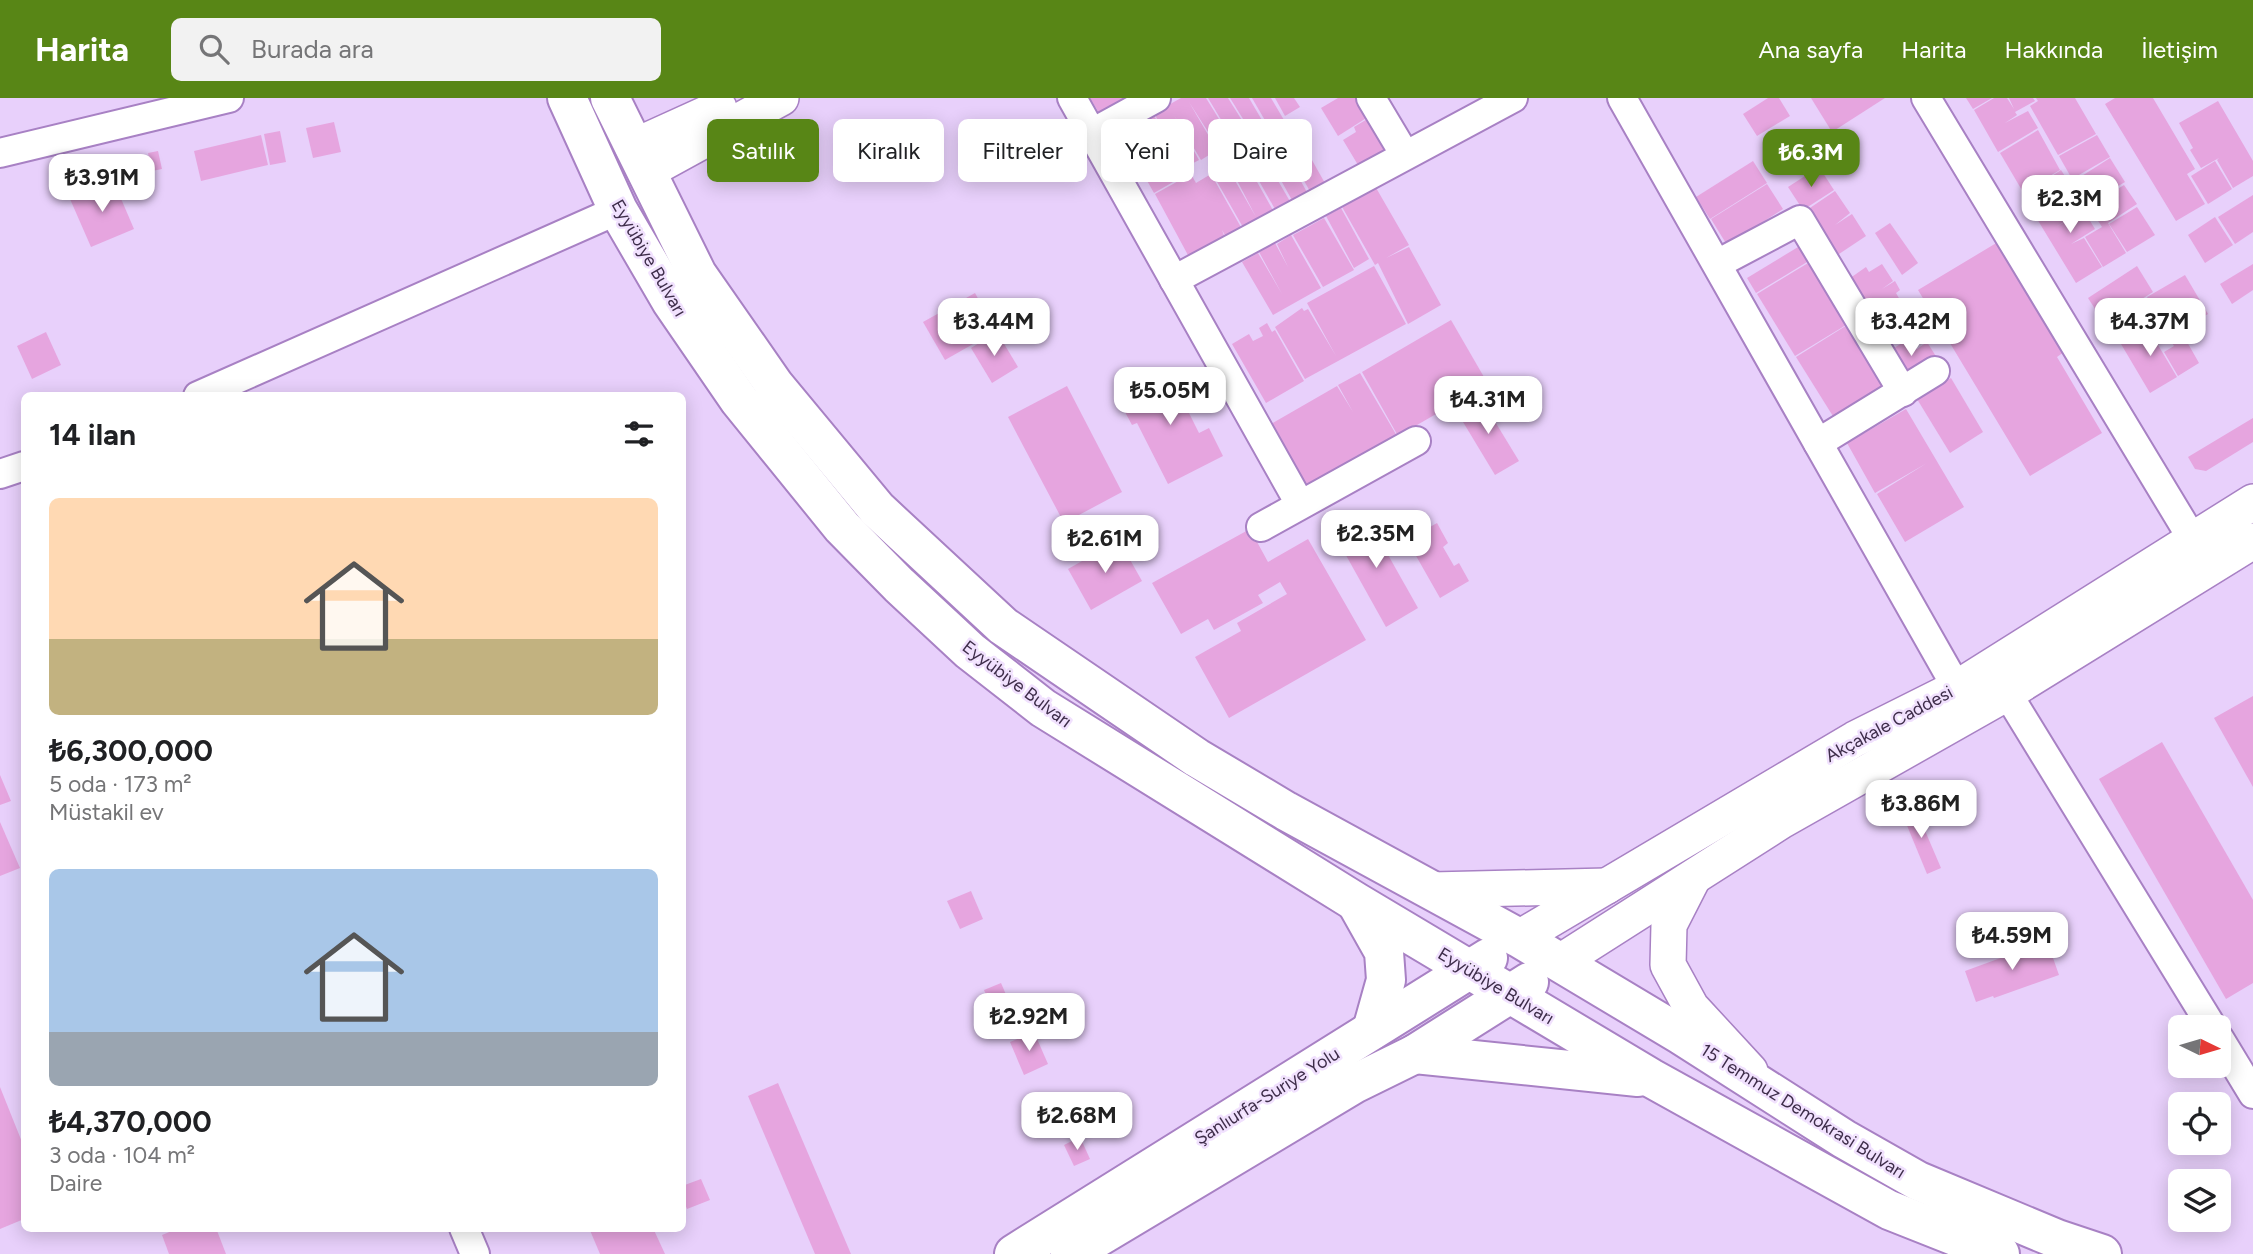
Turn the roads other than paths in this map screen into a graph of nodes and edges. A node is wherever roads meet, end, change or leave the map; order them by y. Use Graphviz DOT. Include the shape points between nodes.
graph roads {
  1 [pos="229,98"];
  2 [pos="568,98"];
  3 [pos="610,98"];
  4 [pos="741,98"];
  5 [pos="780,98"];
  6 [pos="1072,98"];
  7 [pos="1156,98"];
  8 [pos="1371,98"];
  9 [pos="1513,98"];
  10 [pos="1926,98"];
  11 [pos="1624,99"];
  12 [pos="1092,133"];
  13 [pos="0,153"];
  14 [pos="1405,155"];
  15 [pos="639,159"];
  16 [pos="618,210"];
  17 [pos="1717,264"];
  18 [pos="1174,280"];
  19 [pos="1936,371"];
  20 [pos="207,392"];
  21 [pos="1903,392"];
  22 [pos="1416,441"];
  23 [pos="1818,443"];
  24 [pos="21,467"];
  25 [pos="0,474"];
  26 [pos="2253,502"];
  27 [pos="1300,504"];
  28 [pos="1261,527"];
  29 [pos="2193,540"];
  30 [pos="2253,541"];
  31 [pos="1957,688"];
  32 [pos="2007,693"];
  33 [pos="1695,875"];
  34 [pos="1610,886"];
  35 [pos="1432,890"];
  36 [pos="1356,902"];
  37 [pos="1520,938"];
  38 [pos="1560,962"];
  39 [pos="1469,969"];
  40 [pos="1510,994"];
  41 [pos="2205,1015"];
  42 [pos="1372,1030"];
  43 [pos="1415,1054"];
  44 [pos="2231,1058"];
  45 [pos="1651,1078"];
  46 [pos="1772,1094"];
  47 [pos="2253,1094"];
  48 [pos="466,1232"];
  49 [pos="1105,1244"];
  50 [pos="475,1254"];
  51 [pos="1014,1254"];
  52 [pos="1070,1254"];
  53 [pos="2000,1254"];
  54 [pos="2102,1254"];
  1 -- 13 [label="street"];
  2 -- 16 [label="highway, Eyyübiye Bulvarı"];
  3 -- 15 [label="highway, Eyyübiye Bulvarı"];
  4 -- 15 [label="main road"];
  5 -- 15 [label="main road"];
  6 -- 12 [label="street"];
  7 -- 12 [label="street"];
  8 -- 14 [label="street"];
  9 -- 14 [label="street"];
  10 -- 29 [label="street"];
  11 -- 17 [label="street"];
  12 -- 18 [label="street"];
  14 -- 18 [label="street"];
  15 -- 35 [label="highway, Eyyübiye Bulvarı" via="697,274 775,386 877,509 993,617 1197,758"];
  16 -- 20 [label="street"];
  16 -- 36 [label="highway, Eyyübiye Bulvarı" via="671,301 739,400 842,527 970,651 1043,708"];
  17 -- 21 [label="street" via="1800,220"];
  17 -- 23 [label="street"];
  18 -- 27 [label="street"];
  19 -- 21 [label="street"];
  21 -- 23 [label="street"];
  22 -- 27 [label="street"];
  23 -- 31 [label="street"];
  24 -- 25 [label="street"];
  26 -- 29 [label="main road, Akçakale Caddesi"];
  27 -- 28 [label="street"];
  29 -- 31 [label="main road, Akçakale Caddesi"];
  30 -- 32 [label="main road, Akçakale Caddesi"];
  31 -- 34 [label="main road, Akçakale Caddesi" via="1855,739"];
  32 -- 33 [label="main road, Akçakale Caddesi"];
  32 -- 41 [label="street"];
  33 -- 38 [label="main road, Akçakale Caddesi"];
  33 -- 46 [label="main road" via="1669,925 1668,965 1691,1007"];
  34 -- 35 [label="main road"];
  34 -- 37 [label="main road, Akçakale Caddesi"];
  35 -- 37 [label="highway, Eyyübiye Bulvarı"];
  36 -- 39 [label="highway, Eyyübiye Bulvarı"];
  36 -- 42 [label="highway" via="1384,952 1386,980"];
  37 -- 38 [label="highway, 15 Temmuz Demokrasi Bulvarı"];
  37 -- 39 [label="highway, Şanlıurfa-Suriye Yolu"];
  38 -- 40 [label="highway, Şanlıurfa-Suriye Yolu"];
  38 -- 46 [label="highway, 15 Temmuz Demokrasi Bulvarı"];
  39 -- 40 [label="highway, Eyyübiye Bulvarı"];
  39 -- 42 [label="highway, Şanlıurfa-Suriye Yolu"];
  40 -- 43 [label="highway, Şanlıurfa-Suriye Yolu"];
  40 -- 45 [label="highway, Eyyübiye Bulvarı"];
  42 -- 51 [label="highway, Şanlıurfa-Suriye Yolu"];
  43 -- 45 [label="highway"];
  43 -- 49 [label="highway, Şanlıurfa-Suriye Yolu" via="1354,1084"];
  44 -- 47 [label="street"];
  45 -- 53 [label="highway" via="1889,1210"];
  46 -- 54 [label="highway, 15 Temmuz Demokrasi Bulvarı" via="1918,1181"];
  48 -- 50 [label="street"];
  49 -- 52 [label="highway, Şanlıurfa-Suriye Yolu"];
}
